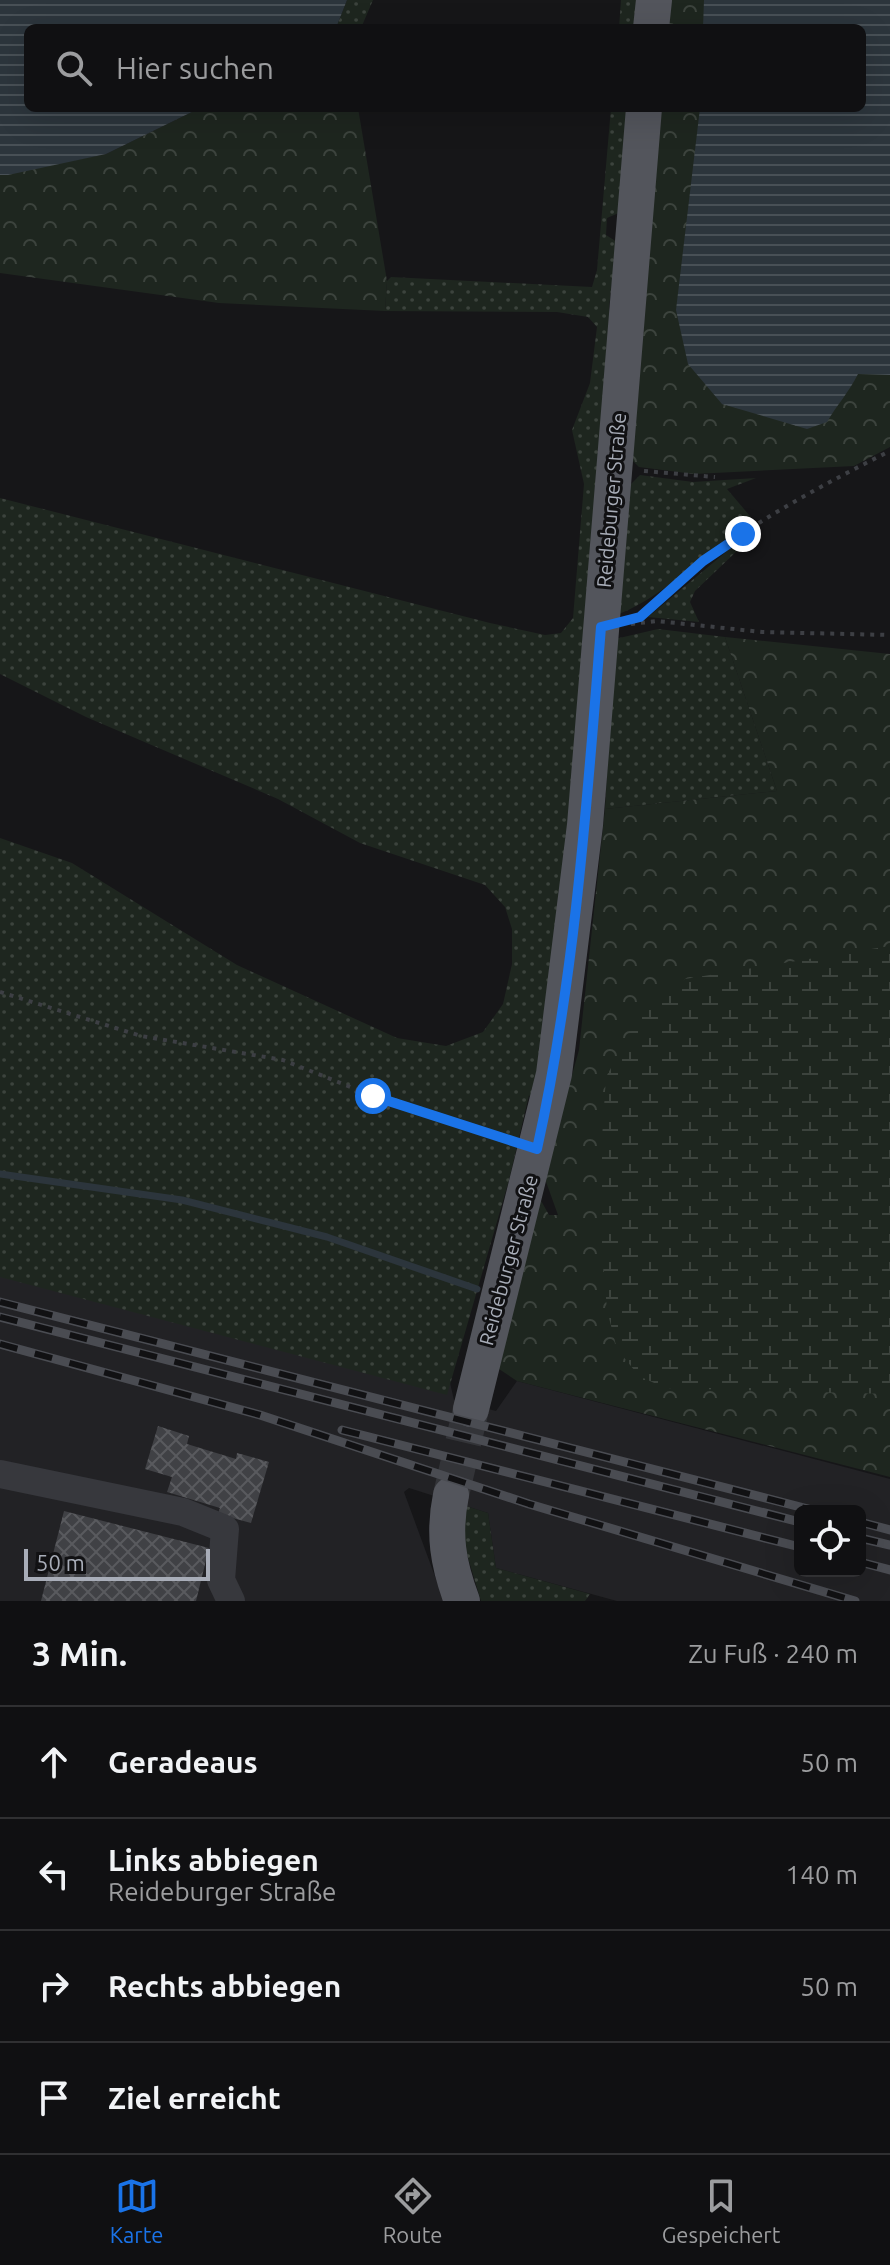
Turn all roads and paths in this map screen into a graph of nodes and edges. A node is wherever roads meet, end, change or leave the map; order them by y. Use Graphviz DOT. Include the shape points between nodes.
graph roads {
  1 [pos="654,0"];
  2 [pos="651,24"];
  3 [pos="644,112"];
  4 [pos="890,451"];
  5 [pos="613,467"];
  6 [pos="715,477"];
  7 [pos="601,627"];
  8 [pos="890,635"];
  9 [pos="0,992"];
  10 [pos="537,1149"];
  11 [pos="471,1409"];
  12 [pos="0,1474"];
  13 [pos="451,1495"];
  14 [pos="231,1601"];
  15 [pos="462,1601"];
  1 -- 2 [label="main road"];
  3 -- 5 [label="main road, Reideburger Straße"];
  4 -- 7 [label="path" via="743,534 703,561 640,617"];
  5 -- 6 [label="path"];
  5 -- 7 [label="main road, Reideburger Straße"];
  7 -- 8 [label="path" via="657,621 762,632"];
  7 -- 10 [label="main road, Reideburger Straße" via="575,916 554,1074"];
  9 -- 10 [label="path" via="141,1036 294,1063 426,1115"];
  10 -- 11 [label="main road, Reideburger Straße"];
  12 -- 14 [label="lane" via="183,1512 225,1529 221,1580"];
  13 -- 15 [label="main road" via="446,1550"];
}
